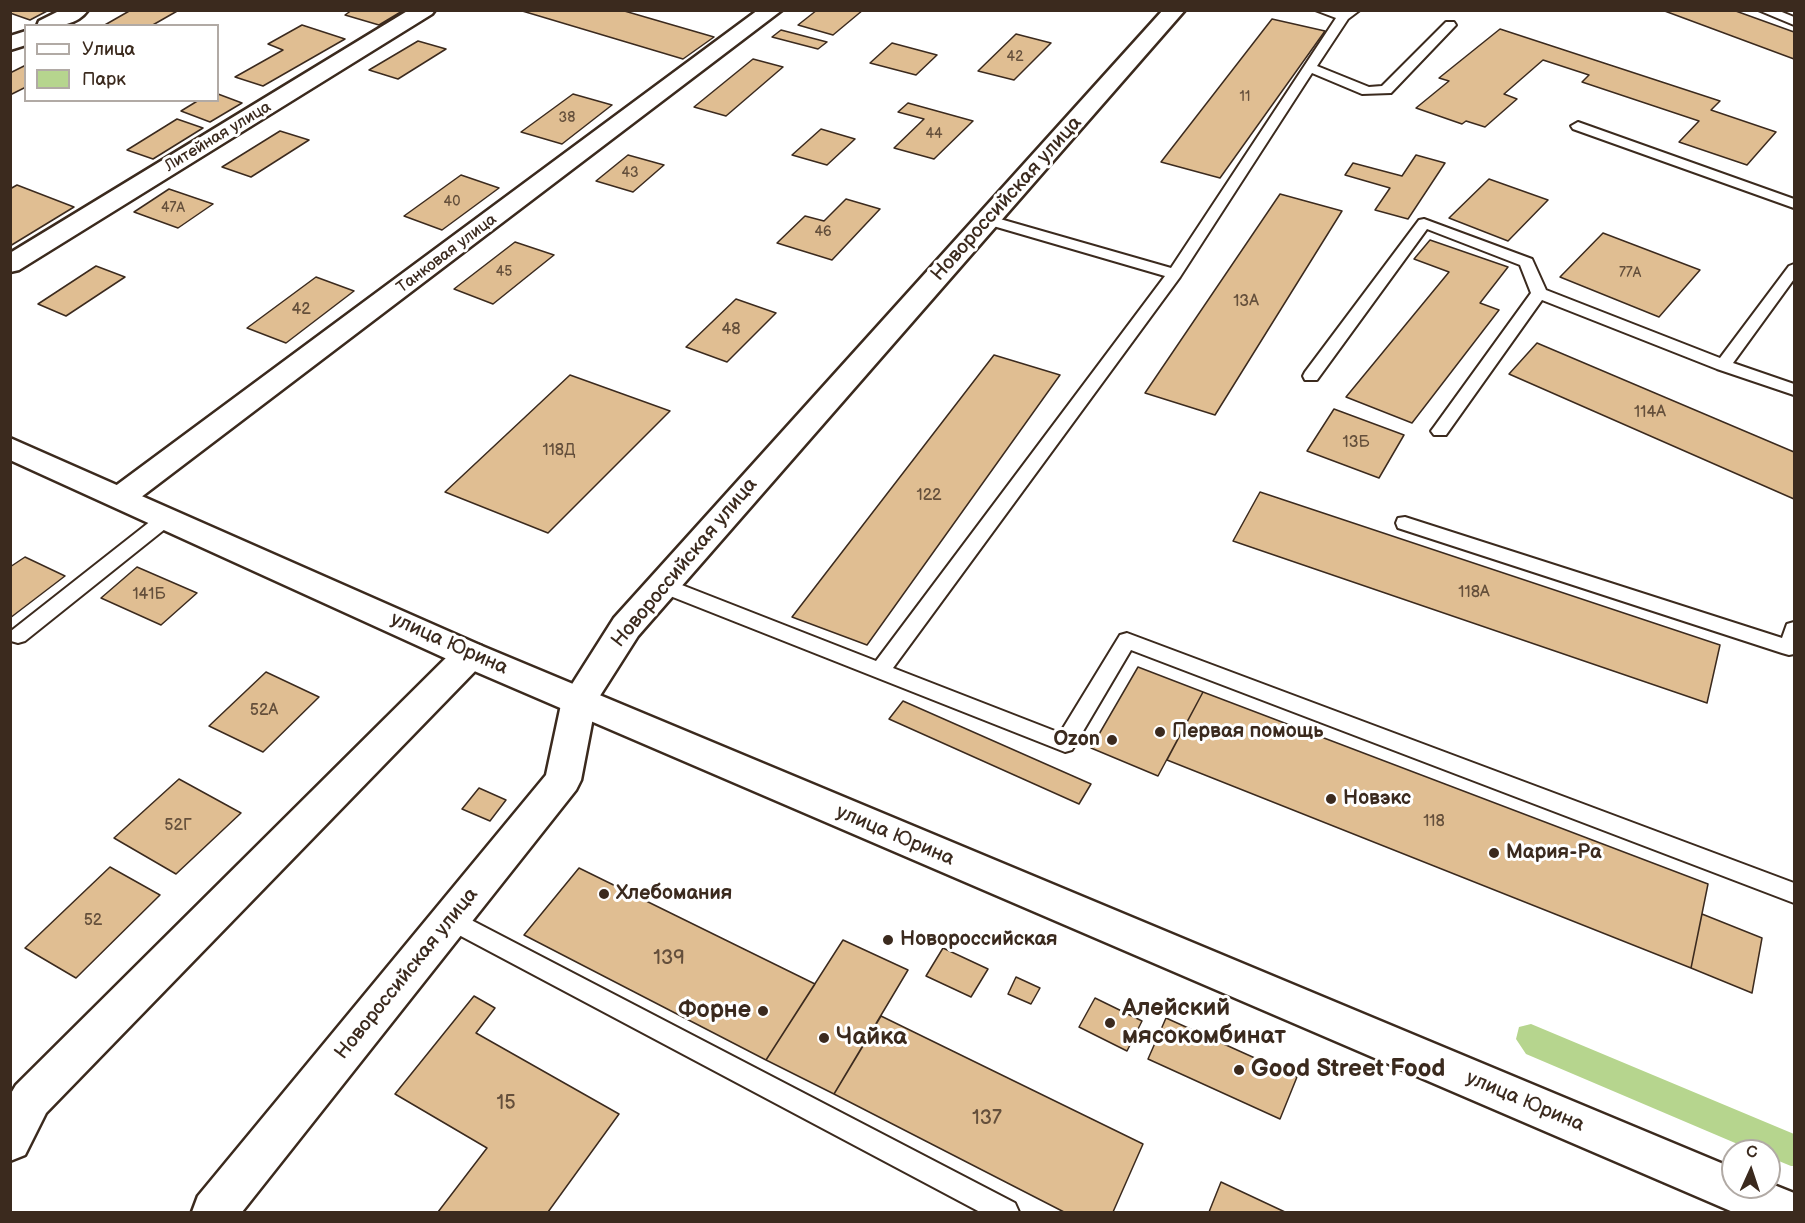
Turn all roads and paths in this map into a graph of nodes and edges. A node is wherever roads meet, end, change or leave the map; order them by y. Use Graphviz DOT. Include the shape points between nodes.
graph roads {
  1 [pos="78,10"];
  2 [pos="425,10"];
  3 [pos="772,10"];
  4 [pos="1321,10"];
  5 [pos="1764,10"];
  6 [pos="1170,11"];
  7 [pos="1348,13"];
  8 [pos="1794,21"];
  9 [pos="51,24"];
  10 [pos="1450,25"];
  11 [pos="24,38"];
  12 [pos="10,44"];
  13 [pos="1309,67"];
  14 [pos="1578,126"];
  15 [pos="1794,204"];
  16 [pos="988,220"];
  17 [pos="10,264"];
  18 [pos="1794,269"];
  19 [pos="1175,274"];
  20 [pos="1539,293"];
  21 [pos="1723,364"];
  22 [pos="1311,376"];
  23 [pos="1794,390"];
  24 [pos="1440,431"];
  25 [pos="10,448"];
  26 [pos="121,497"];
  27 [pos="168,517"];
  28 [pos="1405,523"];
  29 [pos="662,585"];
  30 [pos="1794,629"];
  31 [pos="18,636"];
  32 [pos="470,655"];
  33 [pos="880,671"];
  34 [pos="579,700"];
  35 [pos="1794,893"];
  36 [pos="450,920"];
  37 [pos="21,1093"];
  38 [pos="10,1140"];
  39 [pos="214,1212"];
  40 [pos="1006,1212"];
  41 [pos="1785,1212"];
  1 -- 9 [label="street"];
  2 -- 17 [label="street, Литейная улица"];
  3 -- 26 [label="street, Танковая улица"];
  4 -- 7 [label="lane"];
  5 -- 8 [label="lane"];
  6 -- 16 [label="street, Новороссийская улица"];
  7 -- 13 [label="lane"];
  10 -- 13 [label="lane" via="1386,90 1367,91"];
  11 -- 12 [label="street"];
  13 -- 19 [label="lane"];
  14 -- 15 [label="lane"];
  16 -- 19 [label="lane"];
  16 -- 29 [label="street, Новороссийская улица"];
  18 -- 21 [label="lane"];
  19 -- 33 [label="lane"];
  20 -- 21 [label="lane"];
  20 -- 22 [label="lane" via="1527,262 1424,223"];
  20 -- 24 [label="lane"];
  21 -- 23 [label="lane"];
  25 -- 26 [label="street, улица Юрина"];
  26 -- 27 [label="street, улица Юрина"];
  27 -- 31 [label="lane"];
  27 -- 32 [label="street, улица Юрина"];
  28 -- 30 [label="lane" via="1789,648"];
  29 -- 33 [label="lane"];
  29 -- 34 [label="street, Новороссийская улица" via="626,627"];
  32 -- 34 [label="street, улица Юрина"];
  32 -- 37 [label="street"];
  33 -- 35 [label="lane" via="1065,744 1127,640"];
  34 -- 36 [label="street, Новороссийская улица" via="563,780"];
  34 -- 41 [label="street, улица Юрина"];
  36 -- 39 [label="street, Новороссийская улица"];
  36 -- 40 [label="lane"];
  37 -- 38 [label="street"];
}
